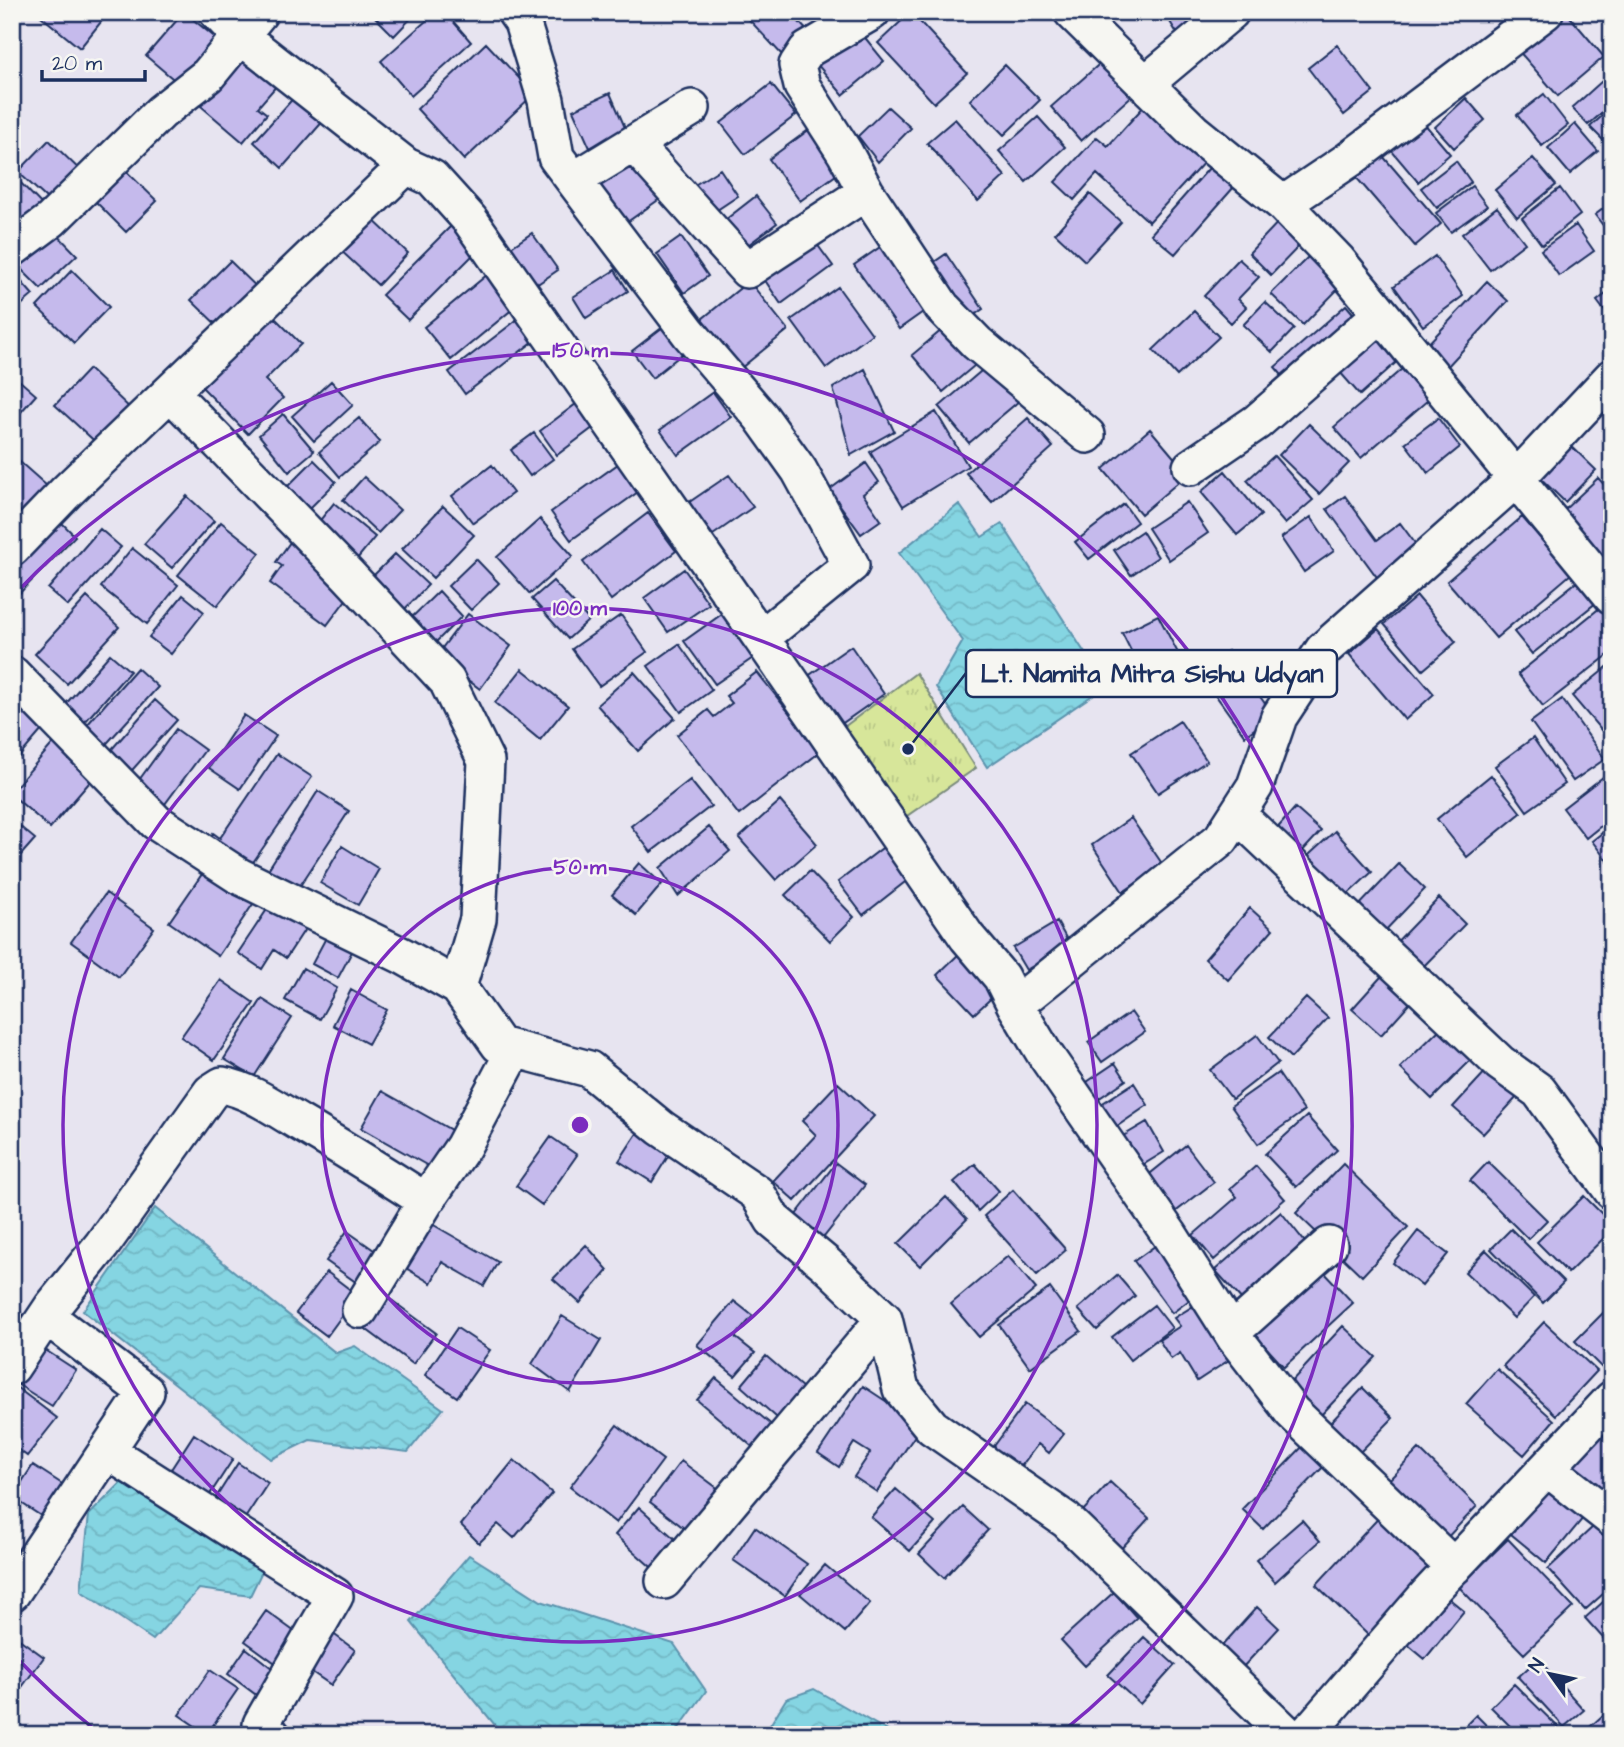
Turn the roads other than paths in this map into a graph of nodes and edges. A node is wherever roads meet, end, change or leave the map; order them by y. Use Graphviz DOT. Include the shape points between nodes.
graph roads {
  1 [pos="515,12"];
  2 [pos="872,12"];
  3 [pos="1072,12"];
  4 [pos="1231,12"];
  5 [pos="1545,12"];
  6 [pos="239,20"];
  7 [pos="1145,84"];
  8 [pos="692,108"];
  9 [pos="634,144"];
  10 [pos="407,166"];
  11 [pos="574,180"];
  12 [pos="866,192"];
  13 [pos="1283,204"];
  14 [pos="12,249"];
  15 [pos="1381,314"];
  16 [pos="1612,377"];
  17 [pos="171,393"];
  18 [pos="1087,435"];
  19 [pos="1191,467"];
  20 [pos="1516,479"];
  21 [pos="12,548"];
  22 [pos="1612,596"];
  23 [pos="761,638"];
  24 [pos="12,674"];
  25 [pos="1237,814"];
  26 [pos="458,987"];
  27 [pos="1015,1005"];
  28 [pos="514,1049"];
  29 [pos="1612,1191"];
  30 [pos="426,1201"];
  31 [pos="1329,1245"];
  32 [pos="360,1310"];
  33 [pos="46,1317"];
  34 [pos="884,1319"];
  35 [pos="1232,1332"];
  36 [pos="12,1367"];
  37 [pos="1612,1399"];
  38 [pos="107,1451"];
  39 [pos="1547,1468"];
  40 [pos="1612,1519"];
  41 [pos="1454,1567"];
  42 [pos="664,1581"];
  43 [pos="12,1592"];
  44 [pos="272,1735"];
  45 [pos="1287,1735"];
  46 [pos="1306,1735"];
  1 -- 11 [label="street" via="523,22 546,100 556,156"];
  2 -- 12 [label="street" via="807,50 797,65 802,86"];
  3 -- 7 [label="street"];
  4 -- 7 [label="street"];
  5 -- 13 [label="street"];
  6 -- 10 [label="street"];
  6 -- 14 [label="street" via="208,75 160,112 51,220"];
  7 -- 13 [label="street" via="1193,131"];
  8 -- 9 [label="street"];
  9 -- 11 [label="street"];
  9 -- 12 [label="street" via="747,270"];
  10 -- 17 [label="street"];
  10 -- 23 [label="street" via="432,178 470,220"];
  11 -- 23 [label="street" via="689,333 761,417 799,470 851,565"];
  12 -- 18 [label="street" via="943,307"];
  13 -- 15 [label="street"];
  15 -- 19 [label="street" via="1257,422"];
  15 -- 20 [label="street"];
  16 -- 20 [label="street"];
  17 -- 21 [label="street"];
  17 -- 26 [label="street" via="447,681 486,761 478,919"];
  20 -- 22 [label="street"];
  20 -- 25 [label="street" via="1323,650 1279,717 1255,786"];
  23 -- 27 [label="street" via="967,937 1001,977"];
  24 -- 26 [label="street" via="156,822 239,876"];
  25 -- 27 [label="street" via="1221,839"];
  25 -- 29 [label="street" via="1500,1063 1539,1091"];
  26 -- 28 [label="street" via="499,1045"];
  27 -- 35 [label="street"];
  28 -- 30 [label="street" via="463,1147"];
  28 -- 34 [label="street" via="589,1069 661,1128 757,1194 773,1220"];
  30 -- 32 [label="street"];
  30 -- 33 [label="street" via="270,1105 222,1085 211,1092"];
  31 -- 35 [label="street"];
  33 -- 36 [label="street"];
  33 -- 38 [label="street" via="146,1392"];
  34 -- 42 [label="street"];
  34 -- 45 [label="street" via="901,1389 932,1427 1066,1520"];
  35 -- 41 [label="street" via="1292,1412"];
  37 -- 39 [label="street"];
  38 -- 43 [label="street"];
  38 -- 44 [label="street" via="335,1596 261,1724"];
  39 -- 40 [label="street"];
  39 -- 41 [label="street"];
  41 -- 46 [label="street"];
}
